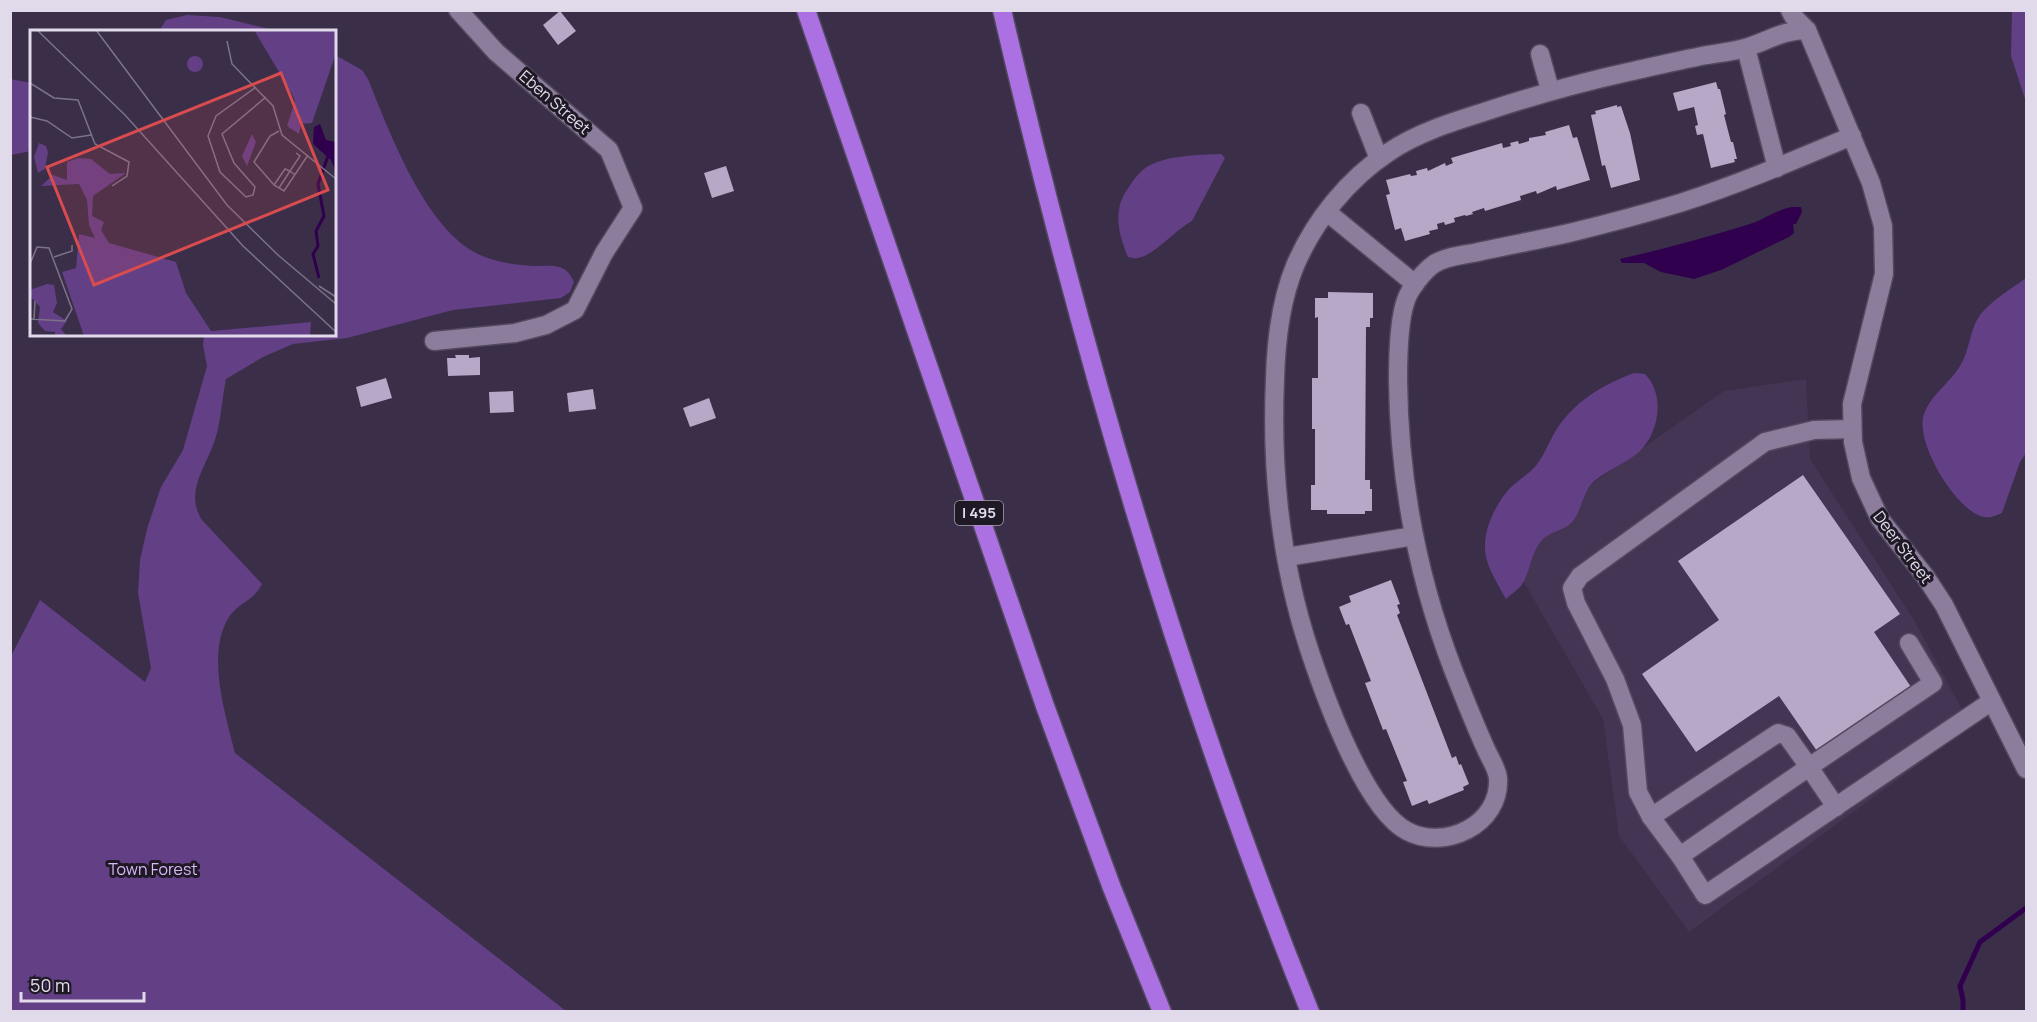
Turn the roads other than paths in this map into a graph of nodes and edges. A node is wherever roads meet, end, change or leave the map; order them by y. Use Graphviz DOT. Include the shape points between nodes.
graph roads {
  1 [pos="458,10"];
  2 [pos="806,10"];
  3 [pos="1002,10"];
  4 [pos="1790,10"];
  5 [pos="1807,30"];
  6 [pos="1746,48"];
  7 [pos="1540,54"];
  8 [pos="1550,90"];
  9 [pos="1361,113"];
  10 [pos="1852,136"];
  11 [pos="1379,159"];
  12 [pos="1778,168"];
  13 [pos="1327,212"];
  14 [pos="1415,284"];
  15 [pos="434,341"];
  16 [pos="1852,429"];
  17 [pos="1414,536"];
  18 [pos="1287,557"];
  19 [pos="1909,643"];
  20 [pos="1992,701"];
  21 [pos="1809,767"];
  22 [pos="2026,769"];
  23 [pos="1836,807"];
  24 [pos="1651,818"];
  25 [pos="1680,856"];
  26 [pos="1162,1011"];
  27 [pos="1310,1011"];
  1 -- 15 [label="street, Eben Street" via="496,52 609,150 633,208 575,310 546,325 515,333"];
  2 -- 26 [label="highway, I 495" via="1045,706"];
  3 -- 27 [label="highway" via="1049,206 1124,480 1230,804"];
  4 -- 5 [label="street, Deer Street"];
  5 -- 6 [label="street" via="1789,30"];
  5 -- 10 [label="street, Deer Street"];
  6 -- 8 [label="street"];
  6 -- 12 [label="street"];
  7 -- 8 [label="street"];
  8 -- 11 [label="street" via="1425,133"];
  9 -- 11 [label="street"];
  10 -- 12 [label="street"];
  10 -- 16 [label="street, Deer Street" via="1876,195 1885,255 1880,296 1854,394"];
  11 -- 13 [label="street"];
  12 -- 14 [label="street" via="1676,204 1565,234 1452,257 1434,264"];
  13 -- 14 [label="street"];
  13 -- 18 [label="street" via="1293,270 1277,336 1275,476"];
  14 -- 17 [label="street" via="1406,300 1398,371 1400,445"];
  16 -- 20 [label="street, Deer Street" via="1858,467 1874,508 1938,595"];
  16 -- 24 [label="street" via="1814,430 1765,442 1580,576 1572,588 1632,725 1638,792"];
  17 -- 18 [label="street"];
  17 -- 18 [label="street" via="1421,571 1452,666 1499,775 1495,798 1483,818 1463,833 1445,838 1426,839 1402,829 1385,813 1350,755 1302,629"];
  19 -- 21 [label="street" via="1933,683"];
  20 -- 22 [label="street, Deer Street"];
  20 -- 23 [label="street"];
  21 -- 23 [label="street"];
  21 -- 24 [label="street" via="1787,736 1778,733"];
  21 -- 25 [label="street"];
  23 -- 25 [label="street" via="1705,894"];
  24 -- 25 [label="street"];
}
